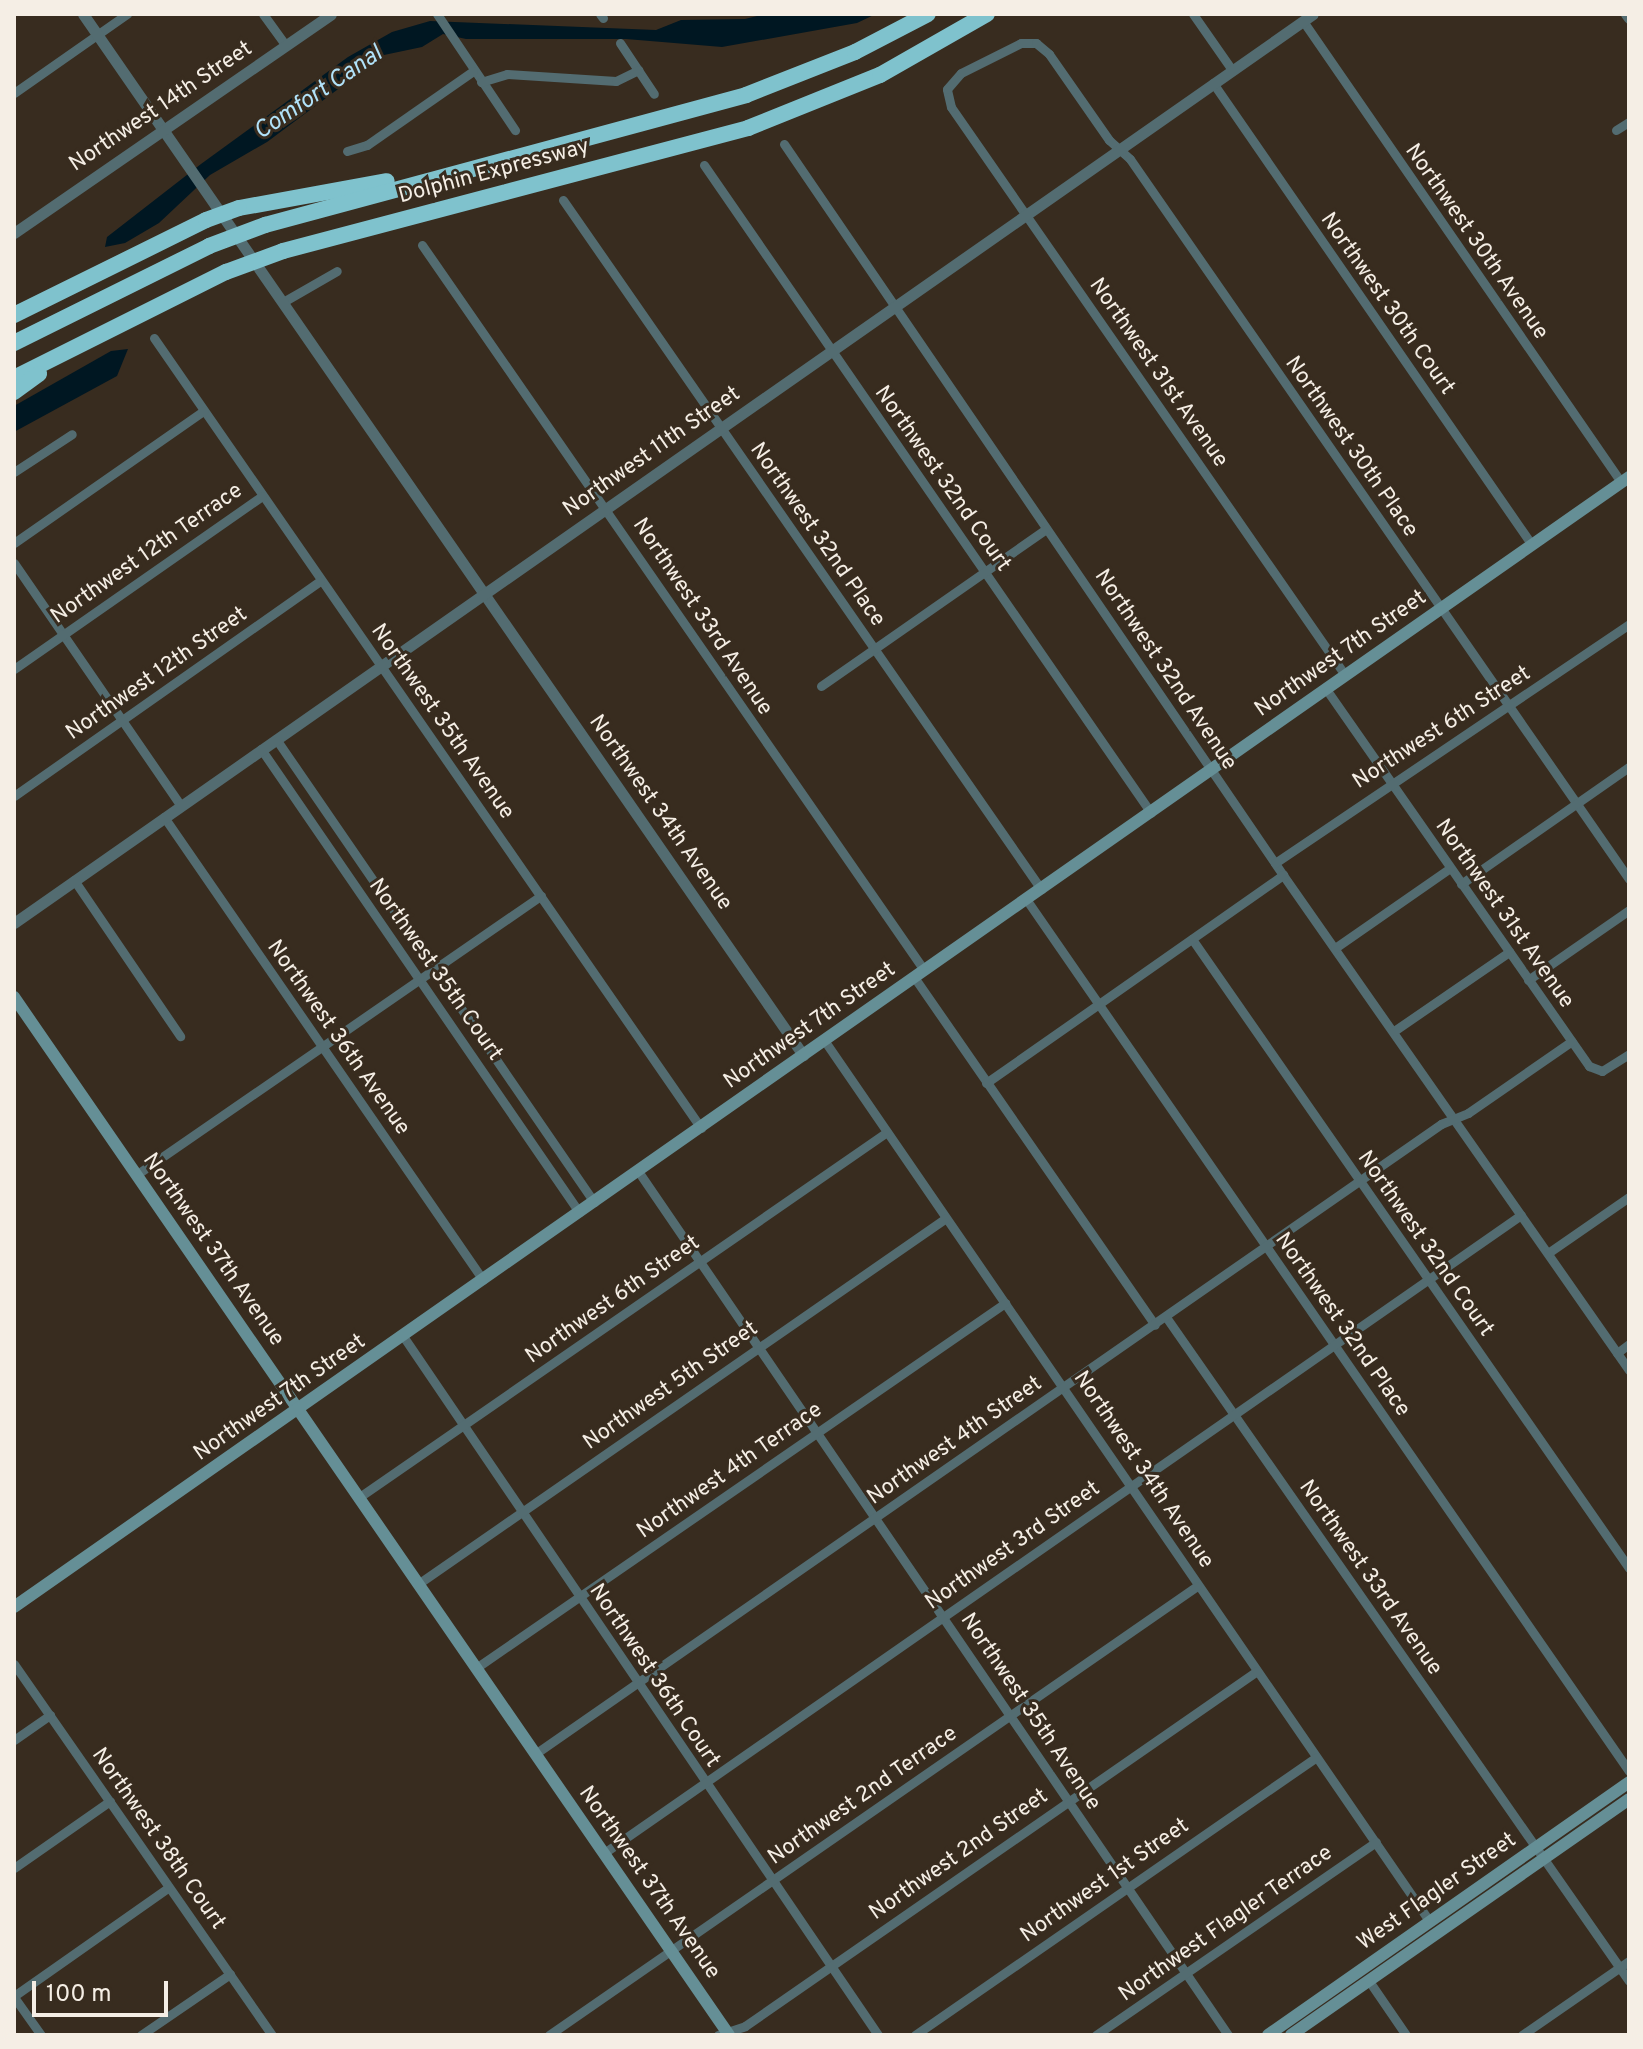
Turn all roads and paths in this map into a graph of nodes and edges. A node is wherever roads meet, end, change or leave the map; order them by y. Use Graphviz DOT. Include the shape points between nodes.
graph roads {
  1 [pos="83,14"];
  2 [pos="127,14"];
  3 [pos="263,14"];
  4 [pos="331,14"];
  5 [pos="928,14"];
  6 [pos="987,14"];
  7 [pos="1193,14"];
  8 [pos="1308,17"];
  9 [pos="439,18"];
  10 [pos="98,35"];
  11 [pos="620,43"];
  12 [pos="286,46"];
  13 [pos="639,70"];
  14 [pos="1232,70"];
  15 [pos="473,71"];
  16 [pos="481,82"];
  17 [pos="1213,83"];
  18 [pos="947,89"];
  19 [pos="14,93"];
  20 [pos="654,94"];
  21 [pos="1629,122"];
  22 [pos="164,129"];
  23 [pos="515,130"];
  24 [pos="1616,130"];
  25 [pos="784,144"];
  26 [pos="1118,149"];
  27 [pos="347,151"];
  28 [pos="491,164"];
  29 [pos="704,165"];
  30 [pos="563,200"];
  31 [pos="1026,214"];
  32 [pos="14,233"];
  33 [pos="422,245"];
  34 [pos="337,271"];
  35 [pos="283,302"];
  36 [pos="894,307"];
  37 [pos="14,315"];
  38 [pos="89,338"];
  39 [pos="154,338"];
  40 [pos="14,343"];
  41 [pos="832,351"];
  42 [pos="14,378"];
  43 [pos="14,392"];
  44 [pos="203,411"];
  45 [pos="721,428"];
  46 [pos="72,434"];
  47 [pos="14,472"];
  48 [pos="1625,480"];
  49 [pos="262,496"];
  50 [pos="605,509"];
  51 [pos="1046,529"];
  52 [pos="14,543"];
  53 [pos="1532,545"];
  54 [pos="14,563"];
  55 [pos="985,572"];
  56 [pos="320,581"];
  57 [pos="484,593"];
  58 [pos="1441,609"];
  59 [pos="1629,624"];
  60 [pos="64,634"];
  61 [pos="874,649"];
  62 [pos="381,666"];
  63 [pos="14,669"];
  64 [pos="1345,675"];
  65 [pos="821,686"];
  66 [pos="1326,689"];
  67 [pos="1510,707"];
  68 [pos="122,720"];
  69 [pos="276,739"];
  70 [pos="261,749"];
  71 [pos="1629,767"];
  72 [pos="1212,769"];
  73 [pos="1392,785"];
  74 [pos="14,796"];
  75 [pos="1577,804"];
  76 [pos="181,806"];
  77 [pos="1151,813"];
  78 [pos="164,817"];
  79 [pos="1275,863"];
  80 [pos="1450,868"];
  81 [pos="1283,875"];
  82 [pos="1629,879"];
  83 [pos="74,880"];
  84 [pos="1461,884"];
  85 [pos="1041,889"];
  86 [pos="541,896"];
  87 [pos="1026,899"];
  88 [pos="1629,910"];
  89 [pos="14,923"];
  90 [pos="1192,939"];
  91 [pos="1335,948"];
  92 [pos="1509,952"];
  93 [pos="434,971"];
  94 [pos="919,974"];
  95 [pos="420,980"];
  96 [pos="1528,980"];
  97 [pos="14,997"];
  98 [pos="1098,1005"];
  99 [pos="1394,1031"];
  100 [pos="180,1036"];
  101 [pos="824,1040"];
  102 [pos="1572,1041"];
  103 [pos="321,1045"];
  104 [pos="1629,1054"];
  105 [pos="803,1055"];
  106 [pos="986,1083"];
  107 [pos="525,1101"];
  108 [pos="510,1110"];
  109 [pos="1455,1119"];
  110 [pos="701,1128"];
  111 [pos="887,1132"];
  112 [pos="554,1143"];
  113 [pos="539,1153"];
  114 [pos="638,1171"];
  115 [pos="136,1175"];
  116 [pos="1359,1181"];
  117 [pos="1629,1197"];
  118 [pos="594,1202"];
  119 [pos="579,1212"];
  120 [pos="1521,1215"];
  121 [pos="946,1218"];
  122 [pos="1266,1247"];
  123 [pos="1548,1253"];
  124 [pos="700,1262"];
  125 [pos="1427,1279"];
  126 [pos="483,1280"];
  127 [pos="1005,1303"];
  128 [pos="1166,1317"];
  129 [pos="1155,1325"];
  130 [pos="403,1336"];
  131 [pos="1629,1344"];
  132 [pos="1333,1345"];
  133 [pos="758,1348"];
  134 [pos="1617,1353"];
  135 [pos="1629,1370"];
  136 [pos="1063,1388"];
  137 [pos="298,1410"];
  138 [pos="1235,1414"];
  139 [pos="460,1427"];
  140 [pos="817,1433"];
  141 [pos="1130,1487"];
  142 [pos="358,1498"];
  143 [pos="520,1513"];
  144 [pos="875,1519"];
  145 [pos="1629,1568"];
  146 [pos="418,1584"];
  147 [pos="1197,1586"];
  148 [pos="578,1598"];
  149 [pos="14,1607"];
  150 [pos="943,1617"];
  151 [pos="14,1664"];
  152 [pos="476,1668"];
  153 [pos="1257,1671"];
  154 [pos="637,1684"];
  155 [pos="50,1715"];
  156 [pos="1010,1716"];
  157 [pos="14,1740"];
  158 [pos="535,1754"];
  159 [pos="1316,1757"];
  160 [pos="1629,1771"];
  161 [pos="705,1782"];
  162 [pos="1629,1782"];
  163 [pos="1629,1799"];
  164 [pos="110,1801"];
  165 [pos="1069,1801"];
  166 [pos="1376,1842"];
  167 [pos="1535,1848"];
  168 [pos="604,1853"];
  169 [pos="1543,1859"];
  170 [pos="14,1868"];
  171 [pos="772,1881"];
  172 [pos="169,1887"];
  173 [pos="1128,1887"];
  174 [pos="1430,1922"];
  175 [pos="671,1951"];
  176 [pos="1629,1961"];
  177 [pos="831,1966"];
  178 [pos="1619,1968"];
  179 [pos="230,1974"];
  180 [pos="1186,1974"];
  181 [pos="1369,1981"];
  182 [pos="1629,1981"];
  183 [pos="14,1997"];
  184 [pos="724,2033"];
  185 [pos="41,2035"];
  186 [pos="141,2035"];
  187 [pos="272,2035"];
  188 [pos="549,2035"];
  189 [pos="878,2035"];
  190 [pos="915,2035"];
  191 [pos="1096,2035"];
  192 [pos="1228,2035"];
  193 [pos="1268,2035"];
  194 [pos="1291,2035"];
  195 [pos="1406,2035"];
  196 [pos="1522,2035"];
  1 -- 10 [label="street"];
  2 -- 10 [label="street"];
  3 -- 12 [label="street"];
  4 -- 12 [label="street, Northwest 14th Street"];
  5 -- 28 [label="highway, Dolphin Expressway" via="768,88"];
  6 -- 38 [label="highway, Dolphin Expressway, bridge" via="880,75 748,128 283,251 226,272"];
  7 -- 14 [label="street"];
  8 -- 14 [label="street, Northwest 11th Street"];
  8 -- 48 [label="street, Northwest 30th Avenue"];
  9 -- 15 [label="street"];
  10 -- 19 [label="street"];
  10 -- 22 [label="street"];
  11 -- 13 [label="street"];
  12 -- 22 [label="street, Northwest 14th Street"];
  13 -- 16 [label="street" via="616,81 507,74"];
  13 -- 20 [label="street"];
  14 -- 17 [label="street, Northwest 11th Street"];
  15 -- 16 [label="street"];
  15 -- 27 [label="street" via="367,145"];
  16 -- 23 [label="street"];
  17 -- 26 [label="street, Northwest 11th Street"];
  17 -- 53 [label="street, Northwest 30th Court"];
  18 -- 26 [label="street, Northwest 30th Place" via="956,77 1003,50 1036,43"];
  18 -- 31 [label="street, Northwest 31st Avenue" via="951,107"];
  21 -- 24 [label="street"];
  22 -- 32 [label="street, Northwest 14th Street"];
  22 -- 35 [label="street, Northwest 34th Avenue"];
  25 -- 36 [label="street, Northwest 32nd Avenue"];
  26 -- 31 [label="street, Northwest 11th Street"];
  26 -- 58 [label="street, Northwest 30th Place"];
  28 -- 37 [label="highway, bridge" via="239,208"];
  28 -- 40 [label="highway, Dolphin Expressway, bridge" via="265,225 209,246"];
  29 -- 41 [label="street, Northwest 32nd Court"];
  30 -- 45 [label="street, Northwest 32nd Place"];
  31 -- 36 [label="street, Northwest 11th Street"];
  31 -- 64 [label="street, Northwest 31st Avenue"];
  33 -- 50 [label="street, Northwest 33rd Avenue"];
  34 -- 35 [label="street"];
  35 -- 57 [label="street, Northwest 34th Avenue"];
  36 -- 41 [label="street, Northwest 11th Street"];
  36 -- 51 [label="street, Northwest 32nd Avenue"];
  38 -- 42 [label="highway, Dolphin Expressway"];
  38 -- 43 [label="highway"];
  39 -- 44 [label="street, Northwest 35th Avenue"];
  41 -- 45 [label="street, Northwest 11th Street"];
  41 -- 55 [label="street, Northwest 32nd Court"];
  44 -- 49 [label="street, Northwest 35th Avenue"];
  44 -- 52 [label="street"];
  45 -- 50 [label="street, Northwest 11th Street"];
  45 -- 61 [label="street, Northwest 32nd Place"];
  46 -- 47 [label="street"];
  48 -- 53 [label="main road, Northwest 7th Street"];
  49 -- 56 [label="street, Northwest 35th Avenue"];
  49 -- 60 [label="street, Northwest 12th Terrace"];
  50 -- 57 [label="street, Northwest 11th Street"];
  50 -- 94 [label="street, Northwest 33rd Avenue"];
  51 -- 55 [label="street"];
  51 -- 72 [label="street, Northwest 32nd Avenue"];
  53 -- 58 [label="main road, Northwest 7th Street"];
  54 -- 60 [label="street"];
  55 -- 61 [label="street"];
  55 -- 77 [label="street, Northwest 32nd Court"];
  56 -- 62 [label="street, Northwest 35th Avenue"];
  56 -- 68 [label="street, Northwest 12th Street"];
  57 -- 62 [label="street, Northwest 11th Street"];
  57 -- 105 [label="street, Northwest 34th Avenue"];
  58 -- 64 [label="main road, Northwest 7th Street"];
  58 -- 67 [label="street, Northwest 30th Place"];
  59 -- 67 [label="street, Northwest 6th Street"];
  60 -- 63 [label="street, Northwest 12th Terrace"];
  60 -- 68 [label="street"];
  61 -- 65 [label="street"];
  61 -- 85 [label="street, Northwest 32nd Place"];
  62 -- 69 [label="street, Northwest 11th Street"];
  62 -- 86 [label="street, Northwest 35th Avenue"];
  64 -- 66 [label="main road, Northwest 7th Street"];
  66 -- 72 [label="main road, Northwest 7th Street"];
  66 -- 73 [label="street, Northwest 31st Avenue"];
  67 -- 73 [label="street, Northwest 6th Street"];
  67 -- 75 [label="street, Northwest 30th Place"];
  68 -- 74 [label="street, Northwest 12th Street"];
  68 -- 76 [label="street"];
  69 -- 70 [label="street, Northwest 11th Street"];
  69 -- 93 [label="street, Northwest 35th Court"];
  70 -- 76 [label="street, Northwest 11th Street"];
  70 -- 95 [label="street, Northwest 35th Court"];
  71 -- 75 [label="street"];
  72 -- 77 [label="main road, Northwest 7th Street"];
  72 -- 79 [label="street, Northwest 32nd Avenue"];
  73 -- 79 [label="street, Northwest 6th Street"];
  73 -- 80 [label="street, Northwest 31st Avenue"];
  75 -- 82 [label="street, Northwest 30th Place"];
  75 -- 84 [label="street"];
  76 -- 78 [label="street, Northwest 11th Street"];
  77 -- 85 [label="main road, Northwest 7th Street"];
  78 -- 83 [label="street, Northwest 11th Street"];
  78 -- 103 [label="street, Northwest 36th Avenue"];
  79 -- 81 [label="street, Northwest 32nd Avenue"];
  80 -- 84 [label="street, Northwest 31st Avenue"];
  80 -- 91 [label="street"];
  81 -- 90 [label="street"];
  81 -- 91 [label="street, Northwest 32nd Avenue"];
  83 -- 89 [label="street, Northwest 11th Street"];
  83 -- 100 [label="street"];
  84 -- 92 [label="street, Northwest 31st Avenue"];
  85 -- 87 [label="main road, Northwest 7th Street"];
  86 -- 93 [label="street"];
  86 -- 110 [label="street, Northwest 35th Avenue"];
  87 -- 94 [label="main road, Northwest 7th Street"];
  87 -- 98 [label="street, Northwest 32nd Place"];
  88 -- 96 [label="street"];
  90 -- 98 [label="street"];
  90 -- 116 [label="street, Northwest 32nd Court"];
  91 -- 99 [label="street, Northwest 32nd Avenue"];
  92 -- 96 [label="street, Northwest 31st Avenue"];
  92 -- 99 [label="street"];
  93 -- 95 [label="street"];
  93 -- 107 [label="street, Northwest 35th Court"];
  94 -- 101 [label="main road, Northwest 7th Street"];
  94 -- 106 [label="street, Northwest 33rd Avenue"];
  95 -- 103 [label="street"];
  95 -- 108 [label="street, Northwest 35th Court"];
  96 -- 102 [label="street, Northwest 31st Avenue"];
  97 -- 115 [label="main road, Northwest 37th Avenue"];
  98 -- 106 [label="street"];
  98 -- 122 [label="street, Northwest 32nd Place"];
  99 -- 109 [label="street, Northwest 32nd Avenue"];
  101 -- 105 [label="main road, Northwest 7th Street"];
  101 -- 111 [label="street, Northwest 34th Avenue"];
  102 -- 104 [label="street" via="1598,1070"];
  102 -- 109 [label="street, Northwest 4th Street"];
  103 -- 115 [label="street"];
  103 -- 126 [label="street, Northwest 36th Avenue"];
  105 -- 110 [label="main road, Northwest 7th Street"];
  106 -- 129 [label="street, Northwest 33rd Avenue"];
  107 -- 108 [label="street"];
  107 -- 112 [label="street, Northwest 35th Court"];
  108 -- 113 [label="street, Northwest 35th Court"];
  109 -- 116 [label="street, Northwest 4th Street"];
  109 -- 120 [label="street, Northwest 32nd Avenue"];
  110 -- 114 [label="main road, Northwest 7th Street"];
  111 -- 121 [label="street, Northwest 34th Avenue"];
  111 -- 124 [label="street, Northwest 6th Street"];
  112 -- 113 [label="street"];
  112 -- 118 [label="street, Northwest 35th Court"];
  113 -- 119 [label="street, Northwest 35th Court"];
  114 -- 118 [label="main road, Northwest 7th Street"];
  114 -- 124 [label="street, Northwest 35th Avenue"];
  115 -- 137 [label="main road, Northwest 37th Avenue"];
  116 -- 122 [label="street, Northwest 4th Street"];
  116 -- 125 [label="street, Northwest 32nd Court"];
  117 -- 123 [label="street"];
  118 -- 119 [label="main road, Northwest 7th Street"];
  119 -- 126 [label="main road, Northwest 7th Street"];
  120 -- 123 [label="street, Northwest 32nd Avenue"];
  120 -- 125 [label="street, Northwest 3rd Street"];
  121 -- 127 [label="street, Northwest 34th Avenue"];
  121 -- 133 [label="street, Northwest 5th Street"];
  122 -- 128 [label="street, Northwest 4th Street"];
  122 -- 132 [label="street, Northwest 32nd Place"];
  123 -- 134 [label="street"];
  124 -- 133 [label="street, Northwest 35th Avenue"];
  124 -- 139 [label="street, Northwest 6th Street"];
  125 -- 132 [label="street, Northwest 3rd Street"];
  125 -- 145 [label="street, Northwest 32nd Court"];
  126 -- 130 [label="main road, Northwest 7th Street"];
  127 -- 136 [label="street, Northwest 34th Avenue"];
  127 -- 140 [label="street, Northwest 4th Terrace"];
  128 -- 129 [label="street, Northwest 4th Street"];
  128 -- 138 [label="street, Northwest 33rd Avenue"];
  129 -- 136 [label="street, Northwest 4th Street"];
  130 -- 137 [label="main road, Northwest 7th Street"];
  130 -- 139 [label="street, Northwest 36th Court"];
  131 -- 134 [label="street"];
  132 -- 138 [label="street, Northwest 3rd Street"];
  132 -- 160 [label="street, Northwest 32nd Place"];
  133 -- 140 [label="street, Northwest 35th Avenue"];
  133 -- 143 [label="street, Northwest 5th Street"];
  134 -- 135 [label="street"];
  136 -- 141 [label="street, Northwest 34th Avenue"];
  136 -- 144 [label="street, Northwest 4th Street"];
  137 -- 142 [label="main road, Northwest 37th Avenue"];
  137 -- 149 [label="main road, Northwest 7th Street"];
  138 -- 141 [label="street, Northwest 3rd Street"];
  138 -- 167 [label="street, Northwest 33rd Avenue"];
  139 -- 142 [label="street, Northwest 6th Street"];
  139 -- 143 [label="street, Northwest 36th Court"];
  140 -- 144 [label="street, Northwest 35th Avenue"];
  140 -- 148 [label="street, Northwest 4th Terrace"];
  141 -- 147 [label="street, Northwest 34th Avenue"];
  141 -- 150 [label="street, Northwest 3rd Street"];
  142 -- 146 [label="main road, Northwest 37th Avenue"];
  143 -- 146 [label="street, Northwest 5th Street"];
  143 -- 148 [label="street, Northwest 36th Court"];
  144 -- 150 [label="street, Northwest 35th Avenue"];
  144 -- 154 [label="street, Northwest 4th Street"];
  146 -- 152 [label="main road, Northwest 37th Avenue"];
  147 -- 153 [label="street, Northwest 34th Avenue"];
  147 -- 156 [label="street, Northwest 2nd Terrace"];
  148 -- 152 [label="street, Northwest 4th Terrace"];
  148 -- 154 [label="street, Northwest 36th Court"];
  150 -- 156 [label="street, Northwest 35th Avenue"];
  150 -- 161 [label="street, Northwest 3rd Street"];
  151 -- 155 [label="street, Northwest 38th Court"];
  152 -- 158 [label="main road, Northwest 37th Avenue"];
  153 -- 159 [label="street, Northwest 34th Avenue"];
  153 -- 165 [label="street, Northwest 2nd Street"];
  154 -- 158 [label="street, Northwest 4th Street"];
  154 -- 161 [label="street, Northwest 36th Court"];
  155 -- 157 [label="street"];
  155 -- 164 [label="street, Northwest 38th Court"];
  156 -- 165 [label="street, Northwest 35th Avenue"];
  156 -- 171 [label="street, Northwest 2nd Terrace"];
  158 -- 168 [label="main road, Northwest 37th Avenue"];
  159 -- 166 [label="street, Northwest 34th Avenue"];
  159 -- 173 [label="street, Northwest 1st Street"];
  161 -- 168 [label="street, Northwest 3rd Street"];
  161 -- 171 [label="street, Northwest 36th Court"];
  162 -- 167 [label="main road, West Flagler Street"];
  163 -- 169 [label="main road, West Flagler Street"];
  164 -- 170 [label="street"];
  164 -- 172 [label="street, Northwest 38th Court"];
  165 -- 173 [label="street, Northwest 35th Avenue"];
  165 -- 177 [label="street, Northwest 2nd Street"];
  166 -- 174 [label="street, Northwest 34th Avenue"];
  166 -- 180 [label="street, Northwest Flagler Terrace"];
  167 -- 169 [label="street, Northwest 33rd Avenue"];
  167 -- 174 [label="main road, West Flagler Street"];
  168 -- 175 [label="main road, Northwest 37th Avenue"];
  169 -- 178 [label="street, Northwest 33rd Avenue"];
  169 -- 181 [label="main road, West Flagler Street"];
  171 -- 175 [label="street, Northwest 2nd Terrace"];
  171 -- 177 [label="street, Northwest 36th Court"];
  172 -- 179 [label="street, Northwest 38th Court"];
  172 -- 183 [label="street"];
  173 -- 180 [label="street, Northwest 35th Avenue"];
  173 -- 190 [label="street, Northwest 1st Street"];
  174 -- 193 [label="main road, West Flagler Street"];
  175 -- 184 [label="main road, Northwest 37th Avenue"];
  175 -- 188 [label="street, Northwest 2nd Terrace"];
  176 -- 178 [label="street"];
  177 -- 184 [label="street, Northwest 2nd Street" via="745,2026"];
  177 -- 189 [label="street, Northwest 36th Court"];
  178 -- 182 [label="street, Northwest 33rd Avenue"];
  178 -- 196 [label="street"];
  179 -- 186 [label="street"];
  179 -- 187 [label="street, Northwest 38th Court"];
  180 -- 191 [label="street, Northwest Flagler Terrace"];
  180 -- 192 [label="street, Northwest 35th Avenue"];
  181 -- 194 [label="main road, West Flagler Street"];
  181 -- 195 [label="street"];
  183 -- 185 [label="street"];
}
